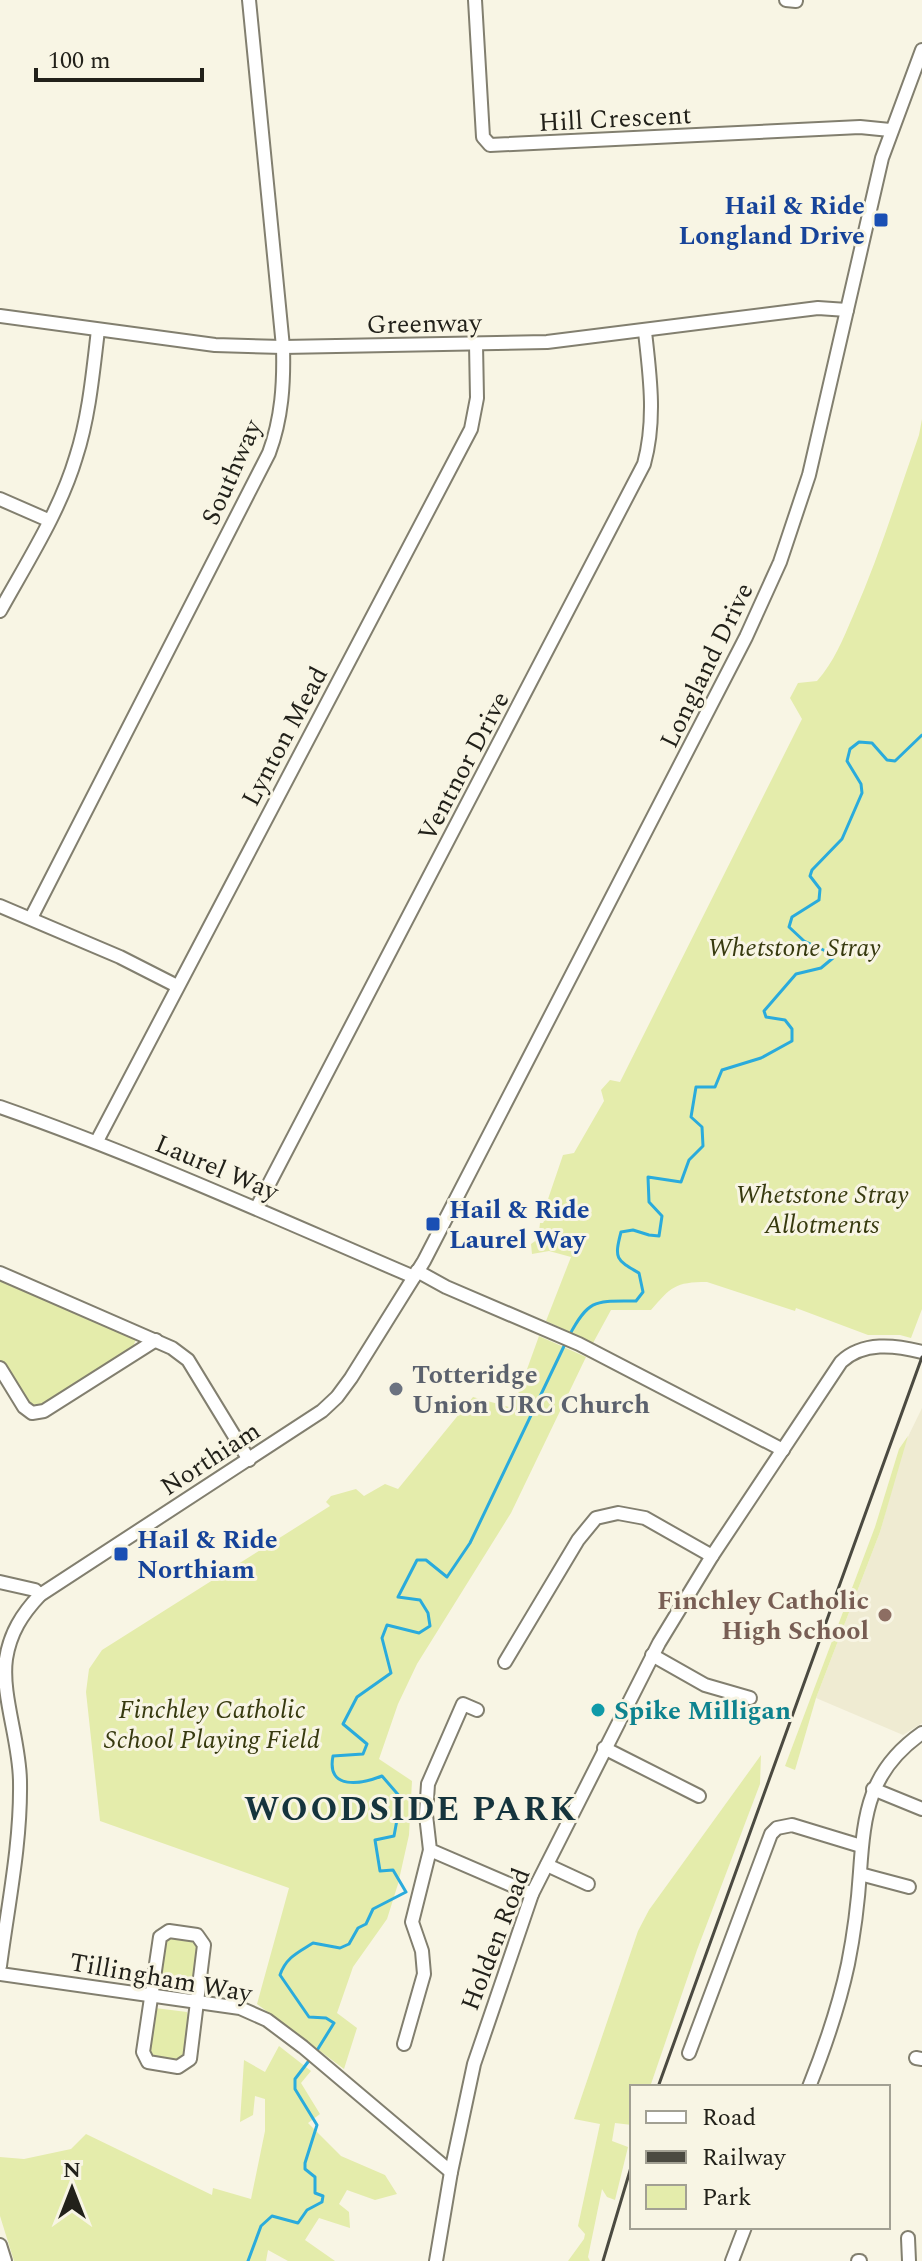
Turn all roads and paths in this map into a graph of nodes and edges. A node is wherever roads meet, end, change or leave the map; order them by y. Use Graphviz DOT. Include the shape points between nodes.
graph roads {
  1 [pos="249,0"];
  2 [pos="475,0"];
  3 [pos="786,0"];
  4 [pos="796,1"];
  5 [pos="922,50"];
  6 [pos="890,130"];
  7 [pos="847,310"];
  8 [pos="0,316"];
  9 [pos="98,330"];
  10 [pos="645,332"];
  11 [pos="476,344"];
  12 [pos="283,347"];
  13 [pos="0,499"];
  14 [pos="48,520"];
  15 [pos="0,611"];
  16 [pos="0,906"];
  17 [pos="31,918"];
  18 [pos="177,986"];
  19 [pos="0,1107"];
  20 [pos="97,1141"];
  21 [pos="257,1207"];
  22 [pos="418,1270"];
  23 [pos="0,1273"];
  24 [pos="156,1340"];
  25 [pos="922,1352"];
  26 [pos="0,1368"];
  27 [pos="783,1450"];
  28 [pos="249,1460"];
  29 [pos="712,1556"];
  30 [pos="0,1582"];
  31 [pos="40,1595"];
  32 [pos="652,1655"];
  33 [pos="505,1662"];
  34 [pos="3,1664"];
  35 [pos="750,1698"];
  36 [pos="477,1710"];
  37 [pos="922,1733"];
  38 [pos="604,1748"];
  39 [pos="873,1789"];
  40 [pos="699,1796"];
  41 [pos="922,1809"];
  42 [pos="861,1846"];
  43 [pos="430,1850"];
  44 [pos="547,1865"];
  45 [pos="860,1874"];
  46 [pos="588,1884"];
  47 [pos="909,1887"];
  48 [pos="532,1894"];
  49 [pos="0,1966"];
  50 [pos="0,1974"];
  51 [pos="150,1996"];
  52 [pos="195,2002"];
  53 [pos="404,2044"];
  54 [pos="689,2053"];
  55 [pos="810,2085"];
  56 [pos="451,2172"];
  57 [pos="744,2229"];
  58 [pos="908,2238"];
  59 [pos="0,2245"];
  60 [pos="5,2261"];
  61 [pos="436,2261"];
  62 [pos="732,2261"];
  63 [pos="909,2261"];
  1 -- 12 [label="street, Southway"];
  2 -- 6 [label="street, Hill Crescent" via="483,137 490,145 860,127"];
  3 -- 4 [label="street"];
  5 -- 6 [label="street, Longland Drive"];
  6 -- 7 [label="street, Longland Drive"];
  7 -- 10 [label="street, Greenway" via="818,308"];
  7 -- 22 [label="street, Longland Drive" via="809,475 767,594"];
  8 -- 9 [label="street, Greenway"];
  9 -- 12 [label="street, Greenway" via="215,345"];
  9 -- 14 [label="street" via="76,456"];
  10 -- 11 [label="street, Greenway"];
  10 -- 21 [label="street, Ventnor Drive" via="652,437 644,464"];
  11 -- 12 [label="street, Greenway"];
  11 -- 18 [label="street, Lynton Mead" via="477,398 471,429"];
  12 -- 17 [label="street, Southway" via="284,387 269,453"];
  13 -- 14 [label="street"];
  14 -- 15 [label="street"];
  16 -- 17 [label="street"];
  17 -- 18 [label="street"];
  18 -- 20 [label="street, Lynton Mead"];
  19 -- 20 [label="street, Laurel Way"];
  20 -- 21 [label="street, Laurel Way"];
  21 -- 22 [label="street, Laurel Way"];
  22 -- 27 [label="street, Laurel Way" via="579,1344"];
  22 -- 28 [label="street, Northiam" via="337,1397"];
  23 -- 24 [label="street"];
  24 -- 26 [label="street" via="44,1411 32,1413 24,1407"];
  24 -- 28 [label="street" via="188,1360"];
  25 -- 27 [label="street, Holden Road" via="872,1347 848,1355"];
  27 -- 29 [label="street, Holden Road"];
  28 -- 31 [label="street, Northiam"];
  29 -- 32 [label="street, Holden Road"];
  29 -- 33 [label="street" via="645,1518 618,1513 596,1518"];
  30 -- 31 [label="street"];
  31 -- 34 [label="street, Northiam" via="19,1620"];
  32 -- 35 [label="street" via="705,1685"];
  32 -- 38 [label="street, Holden Road"];
  34 -- 49 [label="street" via="17,1741 20,1802"];
  36 -- 43 [label="street" via="463,1704 428,1784"];
  37 -- 39 [label="street" via="897,1754"];
  38 -- 40 [label="street"];
  38 -- 44 [label="street, Holden Road"];
  39 -- 41 [label="street"];
  39 -- 42 [label="street"];
  42 -- 45 [label="street"];
  42 -- 54 [label="street" via="792,1825 771,1834"];
  43 -- 48 [label="street"];
  43 -- 53 [label="street" via="412,1922 424,1974"];
  44 -- 46 [label="street"];
  44 -- 48 [label="street, Holden Road"];
  45 -- 47 [label="street"];
  45 -- 55 [label="street" via="841,1993"];
  48 -- 56 [label="street, Holden Road" via="474,2064"];
  50 -- 51 [label="street, Tillingham Way"];
  51 -- 52 [label="street, Tillingham Way"];
  51 -- 52 [label="street" via="160,1937 169,1931 202,1939"];
  51 -- 52 [label="street" via="144,2058 178,2067 190,2059"];
  52 -- 56 [label="street, Tillingham Way" via="258,2015"];
  56 -- 61 [label="street, Holden Road"];
  57 -- 62 [label="street"];
  58 -- 63 [label="street"];
  59 -- 60 [label="street"];
}
